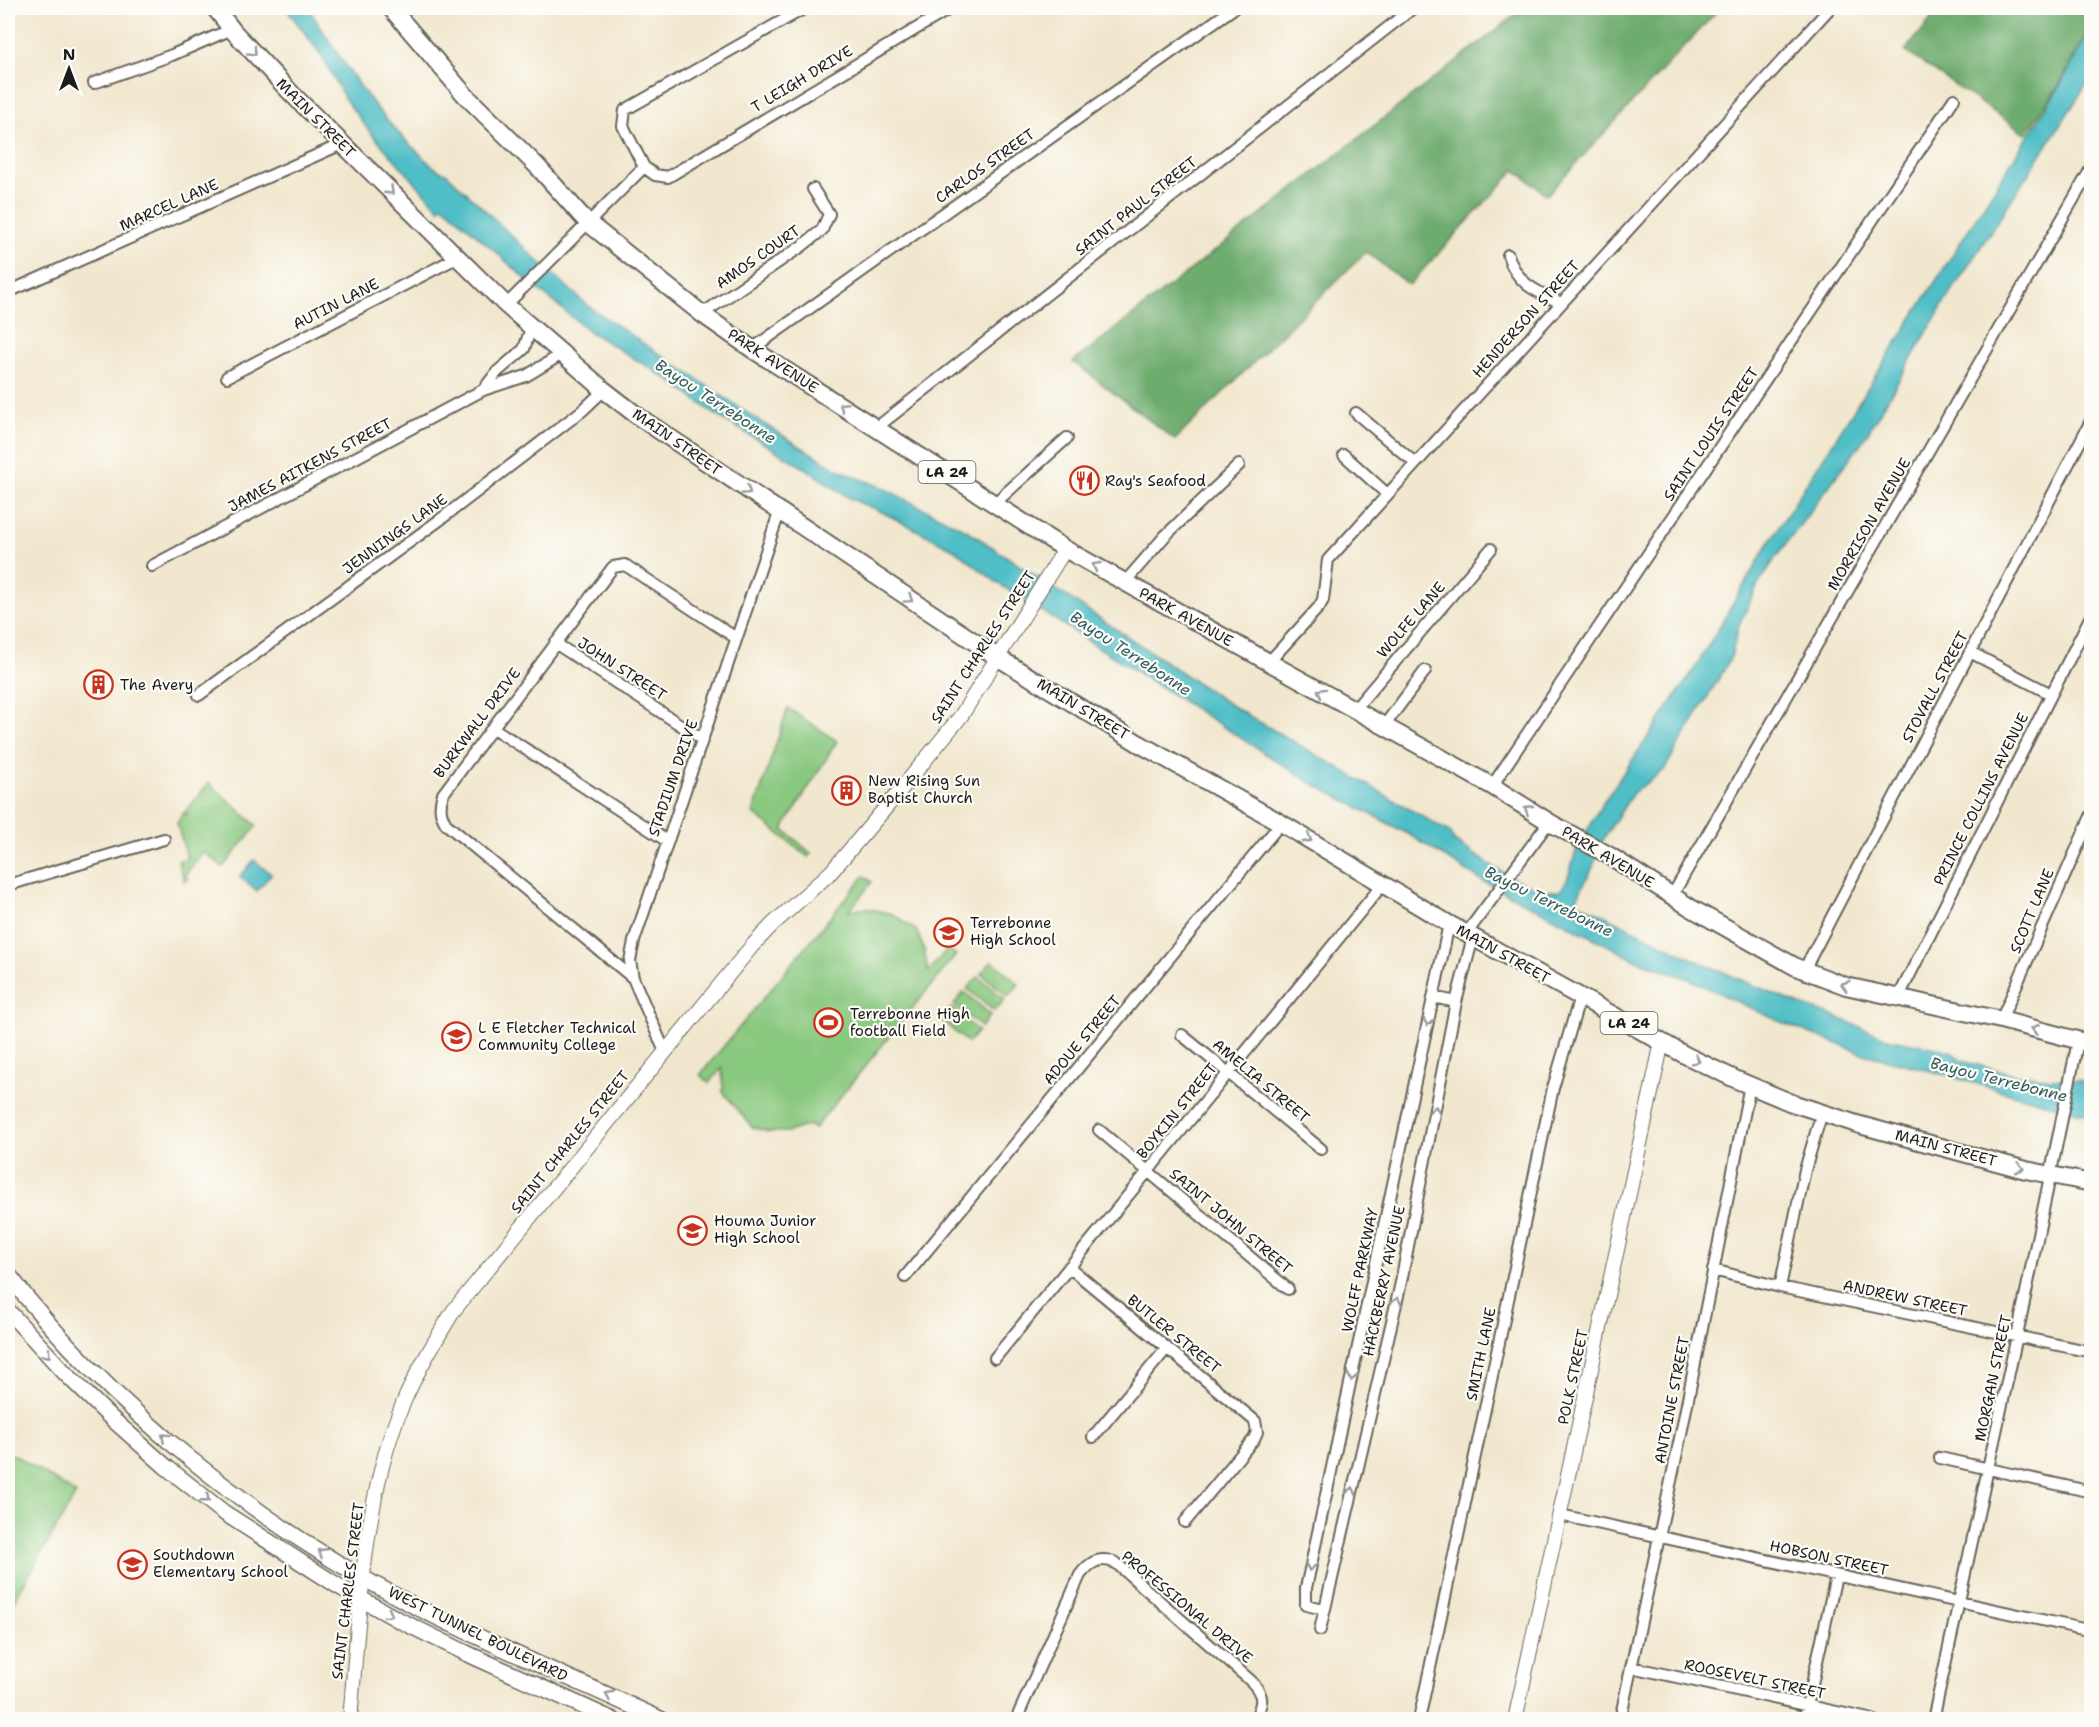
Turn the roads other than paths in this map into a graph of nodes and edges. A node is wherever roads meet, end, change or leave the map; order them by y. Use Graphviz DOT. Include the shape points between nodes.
graph roads {
  1 [pos="215,8"];
  2 [pos="391,8"];
  3 [pos="805,8"];
  4 [pos="951,8"];
  5 [pos="1234,8"];
  6 [pos="1413,8"];
  7 [pos="1830,8"];
  8 [pos="231,29"];
  9 [pos="94,83"];
  10 [pos="1954,99"];
  11 [pos="342,144"];
  12 [pos="644,167"];
  13 [pos="2091,167"];
  14 [pos="813,189"];
  15 [pos="587,222"];
  16 [pos="1508,255"];
  17 [pos="458,257"];
  18 [pos="8,292"];
  19 [pos="1561,303"];
  20 [pos="506,305"];
  21 [pos="702,314"];
  22 [pos="531,328"];
  23 [pos="752,349"];
  24 [pos="562,354"];
  25 [pos="227,377"];
  26 [pos="483,390"];
  27 [pos="604,390"];
  28 [pos="1356,412"];
  29 [pos="2091,419"];
  30 [pos="876,428"];
  31 [pos="1067,438"];
  32 [pos="1344,455"];
  33 [pos="1415,463"];
  34 [pos="1239,465"];
  35 [pos="1387,494"];
  36 [pos="995,503"];
  37 [pos="779,513"];
  38 [pos="1065,549"];
  39 [pos="1491,549"];
  40 [pos="152,566"];
  41 [pos="1125,582"];
  42 [pos="2091,614"];
  43 [pos="736,638"];
  44 [pos="555,644"];
  45 [pos="1970,652"];
  46 [pos="997,657"];
  47 [pos="1268,663"];
  48 [pos="1425,671"];
  49 [pos="2051,694"];
  50 [pos="199,695"];
  51 [pos="1354,710"];
  52 [pos="1384,726"];
  53 [pos="493,728"];
  54 [pos="702,739"];
  55 [pos="1492,786"];
  56 [pos="2091,814"];
  57 [pos="1549,822"];
  58 [pos="1281,823"];
  59 [pos="164,839"];
  60 [pos="668,841"];
  61 [pos="1383,884"];
  62 [pos="8,885"];
  63 [pos="1672,896"];
  64 [pos="1449,924"];
  65 [pos="1470,935"];
  66 [pos="1804,970"];
  67 [pos="633,978"];
  68 [pos="1433,997"];
  69 [pos="1580,997"];
  70 [pos="1898,998"];
  71 [pos="1456,1002"];
  72 [pos="2001,1020"];
  73 [pos="1182,1035"];
  74 [pos="1662,1042"];
  75 [pos="2085,1043"];
  76 [pos="665,1052"];
  77 [pos="1228,1073"];
  78 [pos="1750,1085"];
  79 [pos="1822,1112"];
  80 [pos="1100,1130"];
  81 [pos="1321,1149"];
  82 [pos="1148,1170"];
  83 [pos="2049,1175"];
  84 [pos="2091,1183"];
  85 [pos="1069,1267"];
  86 [pos="1713,1270"];
  87 [pos="8,1274"];
  88 [pos="905,1277"];
  89 [pos="1780,1287"];
  90 [pos="1288,1289"];
  91 [pos="8,1311"];
  92 [pos="2017,1336"];
  93 [pos="1167,1347"];
  94 [pos="2091,1352"];
  95 [pos="995,1358"];
  96 [pos="1093,1437"];
  97 [pos="1940,1458"];
  98 [pos="1988,1469"];
  99 [pos="2091,1492"];
  100 [pos="1560,1515"];
  101 [pos="1185,1522"];
  102 [pos="1659,1537"];
  103 [pos="1836,1576"];
  104 [pos="364,1577"];
  105 [pos="361,1599"];
  106 [pos="1959,1601"];
  107 [pos="1324,1609"];
  108 [pos="1320,1630"];
  109 [pos="2091,1631"];
  110 [pos="1631,1667"];
  111 [pos="1808,1706"];
  112 [pos="350,1719"];
  113 [pos="613,1719"];
  114 [pos="662,1719"];
  115 [pos="1016,1719"];
  116 [pos="1255,1719"];
  117 [pos="1419,1719"];
  118 [pos="1515,1719"];
  119 [pos="1620,1719"];
  120 [pos="1804,1719"];
  121 [pos="1873,1719"];
  122 [pos="1933,1719"];
  1 -- 8 [label="main road, MAIN STREET / LA 24"];
  2 -- 15 [label="main road, PARK AVENUE / LA 24" via="465,95"];
  3 -- 12 [label="street" via="625,110 623,126"];
  4 -- 12 [label="street, T LEIGH DRIVE" via="668,177 655,175"];
  5 -- 23 [label="street, CARLOS STREET"];
  6 -- 30 [label="street, SAINT PAUL STREET"];
  7 -- 19 [label="street, HENDERSON STREET"];
  8 -- 9 [label="street"];
  8 -- 11 [label="main road, MAIN STREET / LA 24, one-way"];
  10 -- 55 [label="street, SAINT LOUIS STREET"];
  11 -- 17 [label="main road, MAIN STREET / LA 24, one-way"];
  11 -- 18 [label="street, MARCEL LANE"];
  12 -- 15 [label="street"];
  13 -- 63 [label="street, MORRISON AVENUE"];
  14 -- 21 [label="street, AMOS COURT" via="829,214 822,230"];
  15 -- 20 [label="street"];
  15 -- 21 [label="main road, PARK AVENUE / LA 24"];
  16 -- 19 [label="street" via="1513,272 1536,292"];
  17 -- 20 [label="main road, MAIN STREET / LA 24"];
  17 -- 25 [label="street, AUTIN LANE"];
  19 -- 33 [label="street, HENDERSON STREET"];
  20 -- 22 [label="main road, MAIN STREET / LA 24"];
  21 -- 23 [label="main road, PARK AVENUE / LA 24"];
  22 -- 24 [label="main road, MAIN STREET / LA 24"];
  22 -- 26 [label="street, JAMES AITKENS STREET" via="524,350 496,372"];
  30 -- 23 [label="main road, PARK AVENUE / LA 24, one-way"];
  24 -- 26 [label="street, JAMES AITKENS STREET" via="526,376"];
  24 -- 27 [label="main road, MAIN STREET / LA 24"];
  26 -- 40 [label="street, JAMES AITKENS STREET"];
  27 -- 37 [label="main road, MAIN STREET / LA 24, one-way"];
  27 -- 50 [label="street, JENNINGS LANE" via="441,519"];
  28 -- 33 [label="street"];
  29 -- 45 [label="street, STOVALL STREET"];
  30 -- 36 [label="main road, PARK AVENUE / LA 24"];
  31 -- 36 [label="street"];
  32 -- 35 [label="street"];
  33 -- 35 [label="street, HENDERSON STREET"];
  34 -- 41 [label="street" via="1165,536"];
  35 -- 47 [label="street, HENDERSON STREET" via="1328,560 1319,607"];
  36 -- 38 [label="main road, PARK AVENUE / LA 24"];
  37 -- 43 [label="street, STADIUM DRIVE"];
  37 -- 46 [label="main road, MAIN STREET / LA 24, one-way"];
  41 -- 38 [label="main road, PARK AVENUE / LA 24, one-way"];
  38 -- 46 [label="street, SAINT CHARLES STREET"];
  39 -- 51 [label="street, WOLFE LANE"];
  41 -- 47 [label="main road, PARK AVENUE / LA 24"];
  42 -- 49 [label="street, PRINCE COLLINS AVENUE"];
  43 -- 44 [label="street, BURKWALL DRIVE" via="625,565 613,567"];
  43 -- 54 [label="street, STADIUM DRIVE"];
  44 -- 53 [label="street, BURKWALL DRIVE"];
  44 -- 54 [label="street, JOHN STREET"];
  45 -- 49 [label="street"];
  45 -- 66 [label="street, STOVALL STREET"];
  46 -- 58 [label="main road, MAIN STREET / LA 24"];
  46 -- 76 [label="street, SAINT CHARLES STREET" via="961,716 894,798 831,872 752,946"];
  51 -- 47 [label="main road, PARK AVENUE / LA 24, one-way"];
  48 -- 52 [label="street"];
  49 -- 70 [label="street, PRINCE COLLINS AVENUE"];
  51 -- 52 [label="main road, PARK AVENUE / LA 24"];
  52 -- 55 [label="main road, PARK AVENUE / LA 24"];
  53 -- 60 [label="street"];
  53 -- 67 [label="street, BURKWALL DRIVE" via="443,795 442,817"];
  54 -- 60 [label="street, STADIUM DRIVE"];
  57 -- 55 [label="main road, PARK AVENUE / LA 24, one-way"];
  56 -- 72 [label="street, SCOTT LANE"];
  57 -- 63 [label="main road, PARK AVENUE / LA 24"];
  57 -- 65 [label="street, HACKBERRY AVENUE" via="1492,897"];
  58 -- 61 [label="main road, MAIN STREET / LA 24, one-way"];
  58 -- 88 [label="street, ADOUE STREET"];
  59 -- 62 [label="street"];
  60 -- 67 [label="street, STADIUM DRIVE" via="634,941 630,961"];
  61 -- 64 [label="main road, MAIN STREET / LA 24"];
  61 -- 77 [label="street, BOYKIN STREET"];
  63 -- 66 [label="main road, PARK AVENUE / LA 24"];
  64 -- 65 [label="main road, MAIN STREET / LA 24"];
  64 -- 68 [label="street, WOLFF PARKWAY"];
  65 -- 69 [label="main road, MAIN STREET / LA 24"];
  65 -- 71 [label="street, HACKBERRY AVENUE"];
  70 -- 66 [label="main road, PARK AVENUE / LA 24, one-way" via="1846,986"];
  67 -- 76 [label="street, STADIUM DRIVE"];
  68 -- 71 [label="street"];
  68 -- 107 [label="street, WOLFF PARKWAY, one-way" via="1306,1588 1306,1605"];
  69 -- 74 [label="main road, MAIN STREET / LA 24"];
  69 -- 117 [label="street, SMITH LANE" via="1552,1088"];
  70 -- 72 [label="main road, PARK AVENUE / LA 24"];
  107 -- 71 [label="street, HACKBERRY AVENUE, one-way" via="1400,1287"];
  75 -- 72 [label="main road, PARK AVENUE / LA 24, one-way"];
  73 -- 77 [label="street, AMELIA STREET"];
  74 -- 78 [label="main road, MAIN STREET / LA 24, one-way"];
  74 -- 100 [label="street, POLK STREET"];
  75 -- 83 [label="street, MORGAN STREET" via="2071,1074"];
  76 -- 104 [label="street, SAINT CHARLES STREET" via="454,1310 423,1361 390,1441"];
  77 -- 81 [label="street, AMELIA STREET"];
  77 -- 82 [label="street, BOYKIN STREET"];
  78 -- 79 [label="main road, MAIN STREET / LA 24"];
  78 -- 86 [label="street, ANTOINE STREET"];
  79 -- 83 [label="main road, MAIN STREET / LA 24, one-way"];
  79 -- 89 [label="street"];
  80 -- 82 [label="street, SAINT JOHN STREET"];
  82 -- 85 [label="street, BOYKIN STREET"];
  82 -- 90 [label="street, SAINT JOHN STREET"];
  83 -- 84 [label="main road, MAIN STREET / LA 24"];
  83 -- 92 [label="street, MORGAN STREET"];
  85 -- 93 [label="street, BUTLER STREET"];
  85 -- 95 [label="street, BOYKIN STREET"];
  86 -- 89 [label="street, ANDREW STREET"];
  86 -- 102 [label="street, ANTOINE STREET"];
  104 -- 87 [label="main road, WEST TUNNEL BOULEVARD, one-way" via="280,1525 172,1443 70,1346"];
  89 -- 92 [label="street, ANDREW STREET"];
  91 -- 105 [label="main road, WEST TUNNEL BOULEVARD, one-way" via="65,1373 165,1466 223,1512"];
  92 -- 94 [label="street, ANDREW STREET"];
  92 -- 98 [label="street, MORGAN STREET"];
  93 -- 96 [label="street"];
  93 -- 101 [label="street, BUTLER STREET" via="1248,1414 1257,1427 1254,1439"];
  97 -- 98 [label="street"];
  98 -- 99 [label="street"];
  98 -- 106 [label="street, MORGAN STREET"];
  100 -- 102 [label="street, HOBSON STREET"];
  100 -- 118 [label="street, POLK STREET"];
  102 -- 103 [label="street, HOBSON STREET"];
  102 -- 110 [label="street, ANTOINE STREET"];
  103 -- 106 [label="street, HOBSON STREET"];
  103 -- 111 [label="street"];
  104 -- 105 [label="street, SAINT CHARLES STREET"];
  114 -- 104 [label="main road, WEST TUNNEL BOULEVARD, one-way" via="422,1610"];
  105 -- 112 [label="street, SAINT CHARLES STREET"];
  105 -- 113 [label="main road, WEST TUNNEL BOULEVARD, one-way" via="466,1653"];
  106 -- 109 [label="street, HOBSON STREET"];
  106 -- 122 [label="street, MORGAN STREET"];
  107 -- 108 [label="street, HACKBERRY AVENUE"];
  110 -- 111 [label="street, ROOSEVELT STREET"];
  110 -- 119 [label="street, ANTOINE STREET"];
  111 -- 120 [label="street"];
  111 -- 121 [label="street, ROOSEVELT STREET"];
  115 -- 116 [label="street, PROFESSIONAL DRIVE" via="1080,1575 1088,1564 1101,1560 1116,1563 1260,1690 1261,1707"];
}
